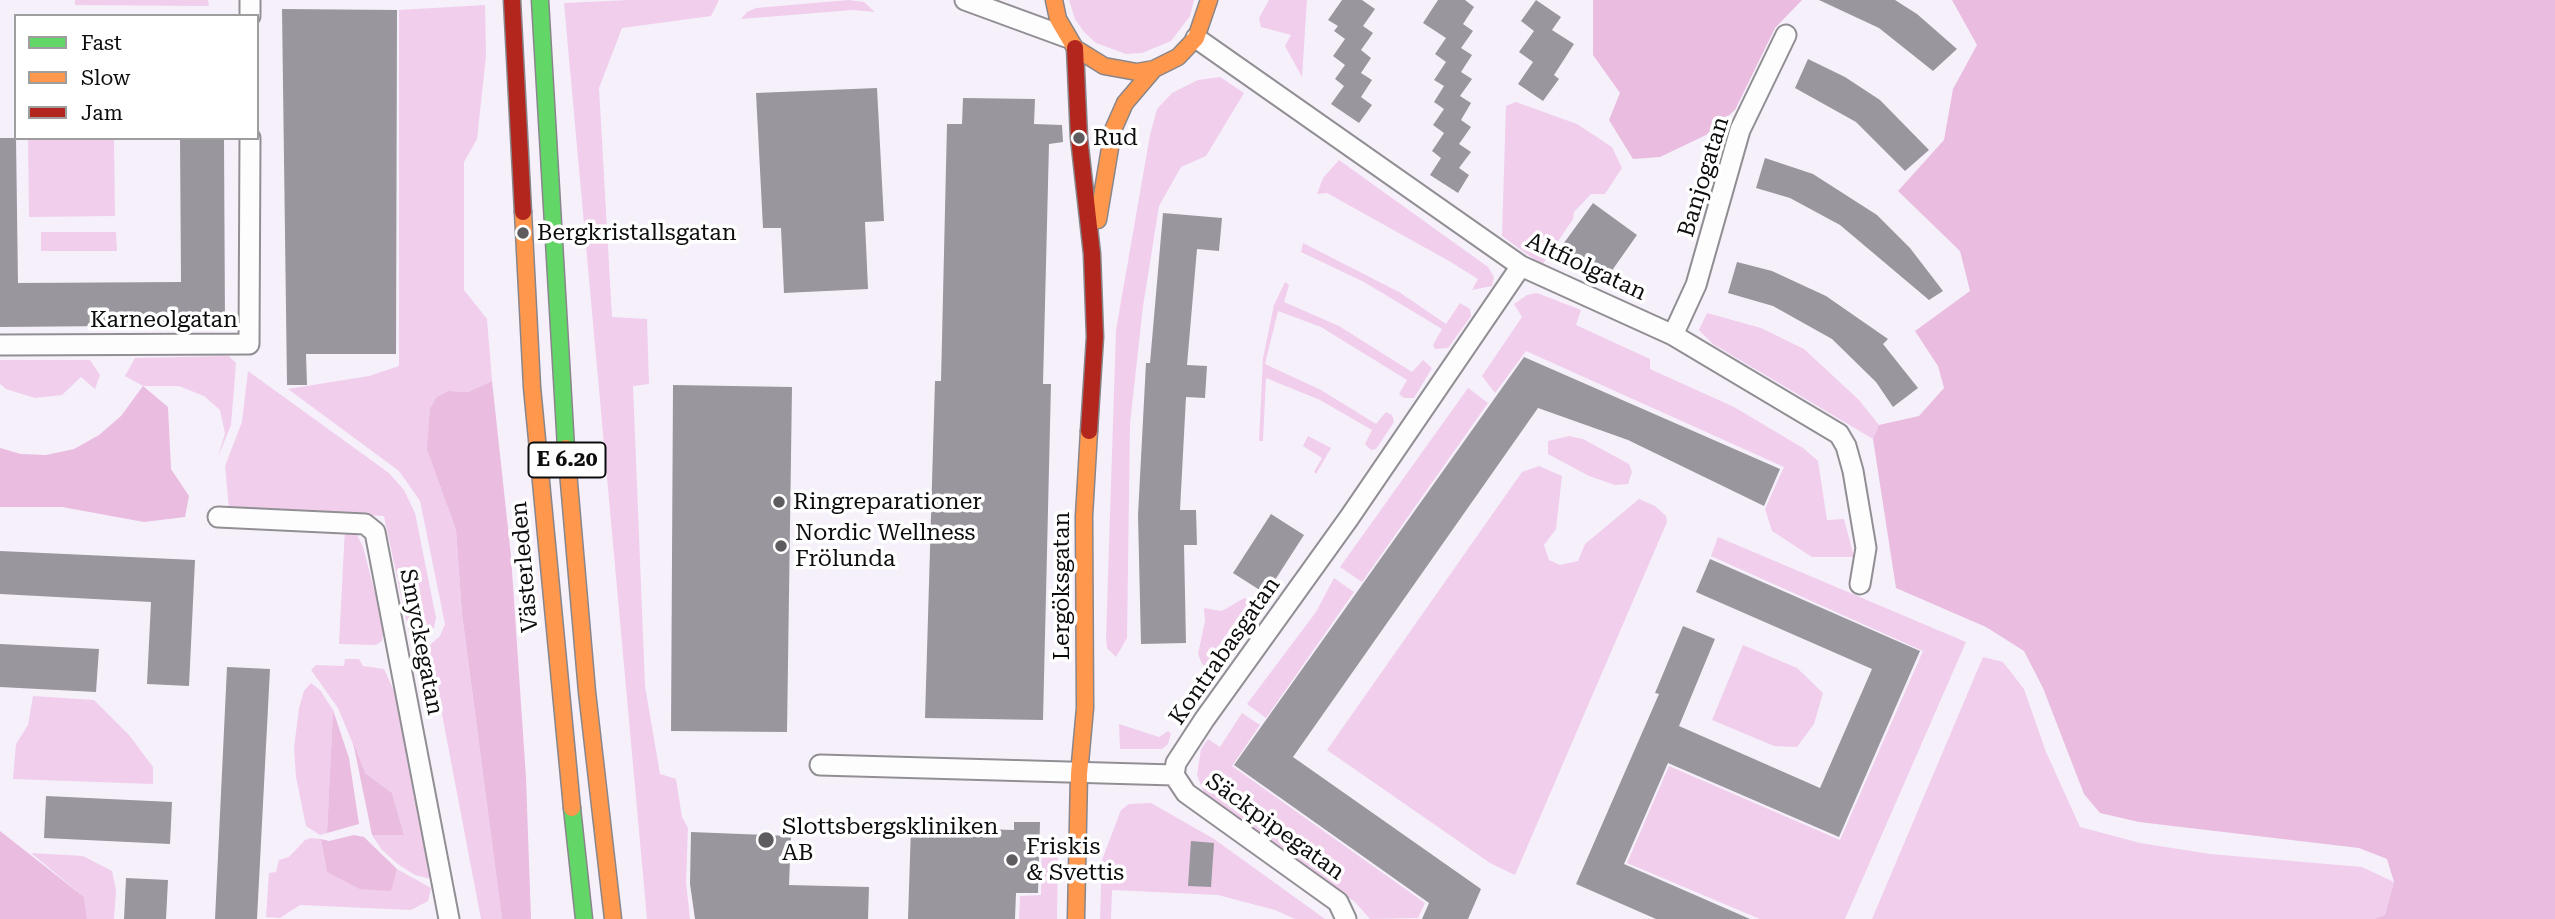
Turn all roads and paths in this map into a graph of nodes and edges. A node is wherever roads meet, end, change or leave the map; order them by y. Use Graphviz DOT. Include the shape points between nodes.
graph roads {
  1 [pos="512,0"];
  2 [pos="540,0"];
  3 [pos="965,0"];
  4 [pos="1054,0"];
  5 [pos="1209,0"];
  6 [pos="1786,34"];
  7 [pos="1196,38"];
  8 [pos="1071,42"];
  9 [pos="1154,69"];
  10 [pos="250,140"];
  11 [pos="1093,254"];
  12 [pos="1521,266"];
  13 [pos="1673,335"];
  14 [pos="0,345"];
  15 [pos="218,517"];
  16 [pos="1860,584"];
  17 [pos="820,765"];
  18 [pos="1079,774"];
  19 [pos="1174,775"];
  20 [pos="449,919"];
  21 [pos="584,919"];
  22 [pos="613,919"];
  23 [pos="1076,919"];
  24 [pos="1346,919"];
  1 -- 21 [label="main road, Västerleden / E 6.20" via="533,387 559,695"];
  2 -- 22 [label="main road, E 6.20" via="562,400 587,692"];
  3 -- 8 [label="street"];
  4 -- 8 [label="main road, Lergöksgatan"];
  5 -- 7 [label="main road"];
  6 -- 13 [label="street, Banjogatan" via="1740,130 1699,274"];
  7 -- 9 [label="main road" via="1178,57"];
  7 -- 12 [label="street, Altfiolgatan"];
  8 -- 9 [label="main road" via="1088,59 1120,71"];
  8 -- 11 [label="main road, Lergöksgatan"];
  9 -- 11 [label="main road, Lergöksgatan" via="1125,103 1112,130"];
  10 -- 14 [label="street, Karneolgatan" via="249,344"];
  11 -- 18 [label="main road, Lergöksgatan" via="1095,337 1084,516 1085,708"];
  12 -- 13 [label="street, Altfiolgatan"];
  12 -- 19 [label="street, Kontrabasgatan" via="1204,720 1177,762"];
  13 -- 16 [label="street, Altfiolgatan" via="1839,434 1853,471 1866,548"];
  15 -- 20 [label="street, Smyckegatan" via="365,524 375,532"];
  17 -- 18 [label="street"];
  18 -- 19 [label="street"];
  18 -- 23 [label="main road, Lergöksgatan"];
  19 -- 24 [label="street, Säckpipegatan" via="1186,793 1338,902"];
}
